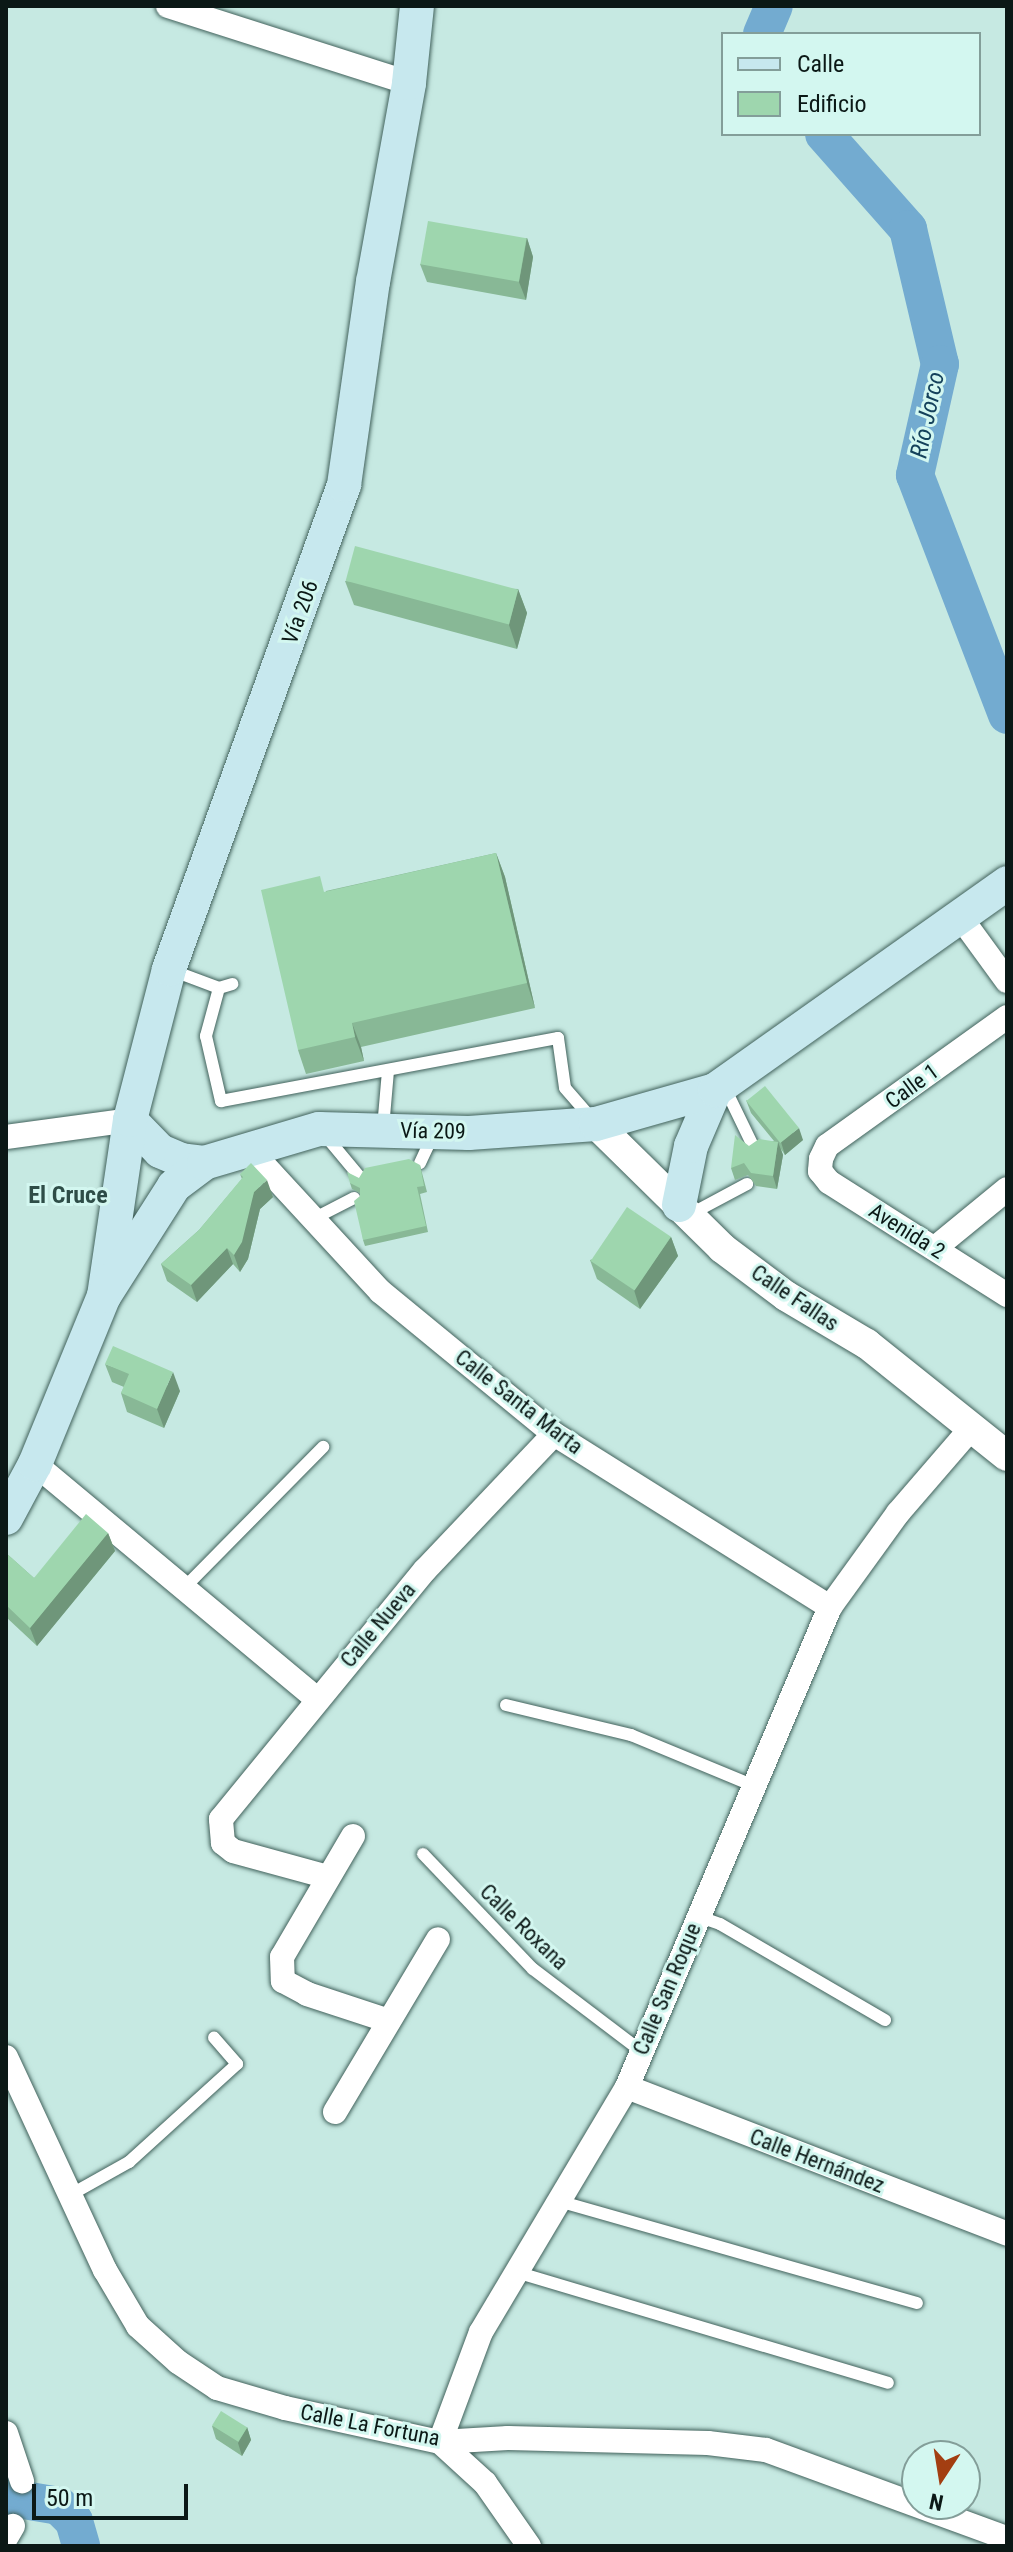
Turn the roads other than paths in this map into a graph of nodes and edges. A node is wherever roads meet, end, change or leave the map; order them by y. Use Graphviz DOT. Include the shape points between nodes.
graph roads {
  1 [pos="168,6"];
  2 [pos="417,6"];
  3 [pos="409,83"];
  4 [pos="1007,883"];
  5 [pos="961,918"];
  6 [pos="169,969"];
  7 [pos="1007,981"];
  8 [pos="1007,1017"];
  9 [pos="388,1071"];
  10 [pos="720,1087"];
  11 [pos="130,1120"];
  12 [pos="596,1124"];
  13 [pos="319,1129"];
  14 [pos="383,1130"];
  15 [pos="434,1132"];
  16 [pos="6,1137"];
  17 [pos="248,1148"];
  18 [pos="755,1150"];
  19 [pos="821,1159"];
  20 [pos="204,1163"];
  21 [pos="420,1163"];
  22 [pos="359,1176"];
  23 [pos="747,1184"];
  24 [pos="174,1186"];
  25 [pos="1007,1189"];
  26 [pos="354,1198"];
  27 [pos="684,1210"];
  28 [pos="315,1218"];
  29 [pos="935,1248"];
  30 [pos="1007,1295"];
  31 [pos="104,1296"];
  32 [pos="973,1426"];
  33 [pos="554,1434"];
  34 [pos="323,1447"];
  35 [pos="1007,1456"];
  36 [pos="35,1464"];
  37 [pos="6,1518"];
  38 [pos="185,1587"];
  39 [pos="830,1607"];
  40 [pos="317,1699"];
  41 [pos="506,1705"];
  42 [pos="752,1785"];
  43 [pos="353,1836"];
  44 [pos="423,1854"];
  45 [pos="328,1877"];
  46 [pos="697,1916"];
  47 [pos="438,1939"];
  48 [pos="885,2020"];
  49 [pos="389,2021"];
  50 [pos="214,2038"];
  51 [pos="641,2051"];
  52 [pos="6,2057"];
  53 [pos="627,2087"];
  54 [pos="335,2112"];
  55 [pos="70,2195"];
  56 [pos="562,2202"];
  57 [pos="1007,2234"];
  58 [pos="516,2272"];
  59 [pos="917,2303"];
  60 [pos="888,2383"];
  61 [pos="6,2433"];
  62 [pos="440,2442"];
  63 [pos="22,2481"];
  64 [pos="1007,2538"];
  65 [pos="529,2546"];
  1 -- 3 [label="street"];
  2 -- 3 [label="main road, Vía 206"];
  3 -- 6 [label="main road, Vía 206" via="344,485"];
  4 -- 5 [label="main road, Vía 209"];
  5 -- 7 [label="street"];
  5 -- 10 [label="main road, Vía 209"];
  6 -- 9 [label="lane" via="226,986 206,1036 217,1096 226,1103"];
  6 -- 11 [label="main road, Vía 206"];
  8 -- 19 [label="street, Calle 1" via="827,1146"];
  9 -- 12 [label="lane" via="558,1038 565,1088"];
  9 -- 14 [label="lane"];
  10 -- 12 [label="main road, Vía 209"];
  10 -- 18 [label="lane"];
  10 -- 27 [label="main road" via="691,1146"];
  11 -- 16 [label="street"];
  11 -- 20 [label="main road" via="160,1151"];
  11 -- 24 [label="main road" via="142,1159"];
  11 -- 31 [label="main road, Vía 206"];
  12 -- 15 [label="main road, Vía 209"];
  12 -- 27 [label="street, Calle Fallas"];
  13 -- 14 [label="main road, Vía 209"];
  13 -- 17 [label="main road, Vía 209"];
  13 -- 22 [label="lane"];
  14 -- 15 [label="main road, Vía 209"];
  15 -- 21 [label="lane"];
  17 -- 20 [label="main road, Vía 209"];
  17 -- 28 [label="street, Calle Santa Marta"];
  19 -- 29 [label="street, Avenida 2" via="820,1171 829,1182"];
  20 -- 24 [label="main road, Vía 209"];
  23 -- 27 [label="lane"];
  24 -- 31 [label="main road, Vía 209"];
  25 -- 29 [label="street"];
  26 -- 28 [label="lane"];
  27 -- 32 [label="street, Calle Fallas" via="722,1248 786,1296 867,1344"];
  28 -- 33 [label="street, Calle Santa Marta" via="381,1292"];
  29 -- 30 [label="street, Avenida 2"];
  31 -- 36 [label="main road, Vía 209"];
  32 -- 35 [label="street, Calle Fallas"];
  32 -- 39 [label="street, Calle San Roque" via="898,1513"];
  33 -- 39 [label="street, Calle Santa Marta"];
  33 -- 40 [label="street, Calle Nueva" via="425,1570"];
  34 -- 38 [label="lane"];
  36 -- 37 [label="main road, Vía 209"];
  36 -- 38 [label="street"];
  38 -- 40 [label="street"];
  39 -- 42 [label="street, Calle San Roque"];
  40 -- 45 [label="street, Calle Nueva" via="221,1819 220,1830 223,1843 233,1851"];
  41 -- 42 [label="lane" via="631,1735"];
  42 -- 46 [label="street, Calle San Roque"];
  43 -- 45 [label="street"];
  44 -- 51 [label="lane, Calle Roxana" via="533,1969"];
  45 -- 49 [label="street" via="282,1957 283,1981 321,2000"];
  46 -- 48 [label="lane" via="720,1924"];
  46 -- 51 [label="street, Calle San Roque"];
  47 -- 49 [label="street"];
  49 -- 54 [label="street"];
  50 -- 55 [label="lane" via="237,2064 129,2162"];
  51 -- 53 [label="street, Calle San Roque"];
  52 -- 55 [label="street, Calle La Fortuna"];
  53 -- 56 [label="street, Calle San Roque"];
  53 -- 57 [label="street, Calle Hernández"];
  55 -- 62 [label="street, Calle La Fortuna" via="138,2326 178,2362 217,2388"];
  56 -- 58 [label="street, Calle San Roque"];
  56 -- 59 [label="lane"];
  58 -- 60 [label="lane"];
  58 -- 62 [label="street, Calle San Roque" via="481,2332"];
  61 -- 63 [label="street"];
  62 -- 64 [label="street, Calle La Fortuna" via="523,2438 708,2443 766,2450"];
  62 -- 65 [label="street" via="485,2483"];
}
